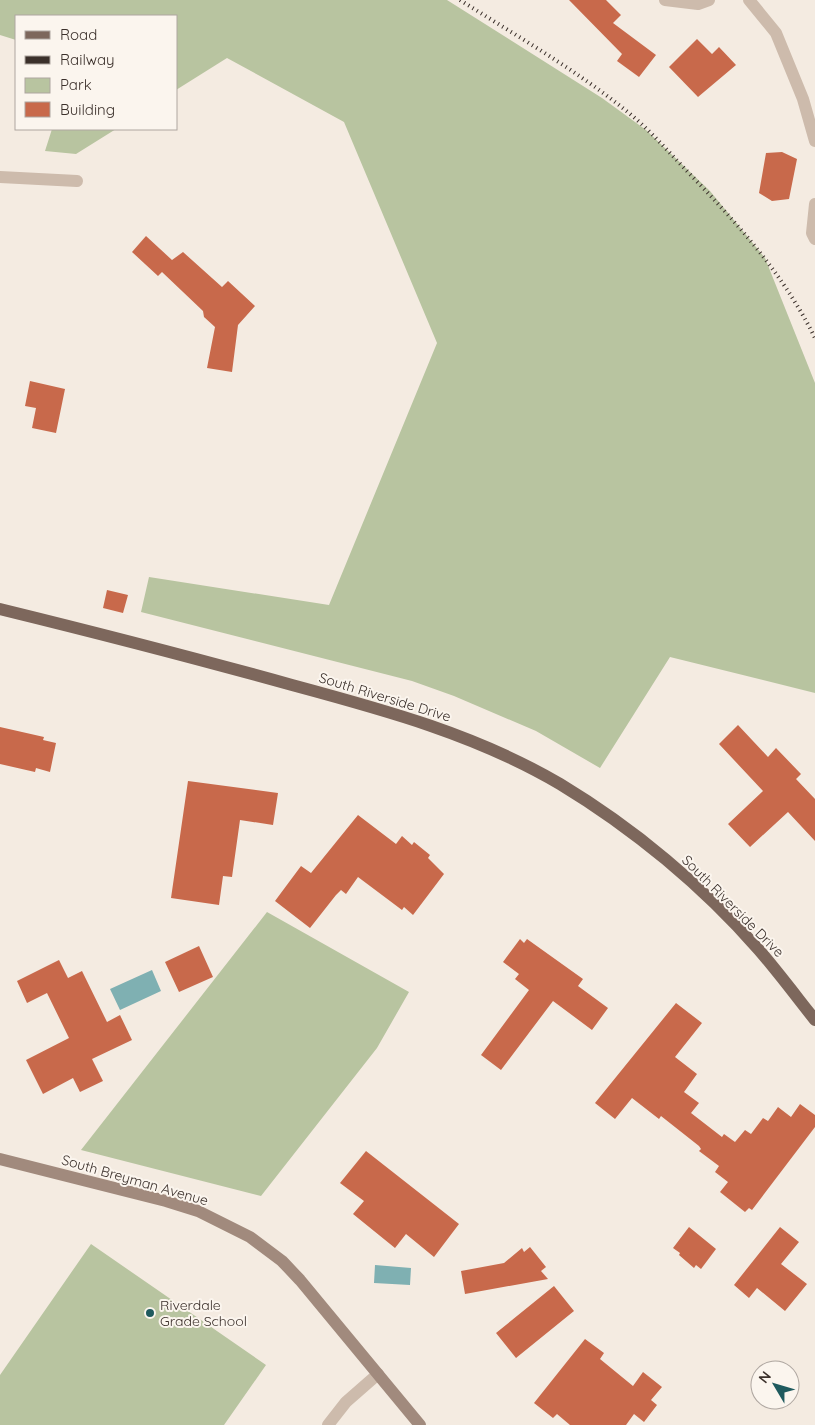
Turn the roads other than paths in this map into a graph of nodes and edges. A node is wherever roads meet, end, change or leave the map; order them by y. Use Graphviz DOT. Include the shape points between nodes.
graph roads {
  1 [pos="666,0"];
  2 [pos="709,0"];
  3 [pos="749,0"];
  4 [pos="815,141"];
  5 [pos="0,177"];
  6 [pos="77,181"];
  7 [pos="815,204"];
  8 [pos="815,239"];
  9 [pos="0,609"];
  10 [pos="815,1020"];
  11 [pos="0,1159"];
  12 [pos="378,1374"];
  13 [pos="328,1425"];
  14 [pos="420,1425"];
  1 -- 2 [label="street" via="698,4"];
  3 -- 4 [label="street" via="776,33 803,99"];
  5 -- 6 [label="street"];
  7 -- 8 [label="street" via="812,232"];
  9 -- 10 [label="main road, South Riverside Drive" via="195,658 422,721 509,757 560,784 605,814 673,867 758,949"];
  11 -- 12 [label="street, South Breyman Avenue" via="166,1201 242,1232 282,1261"];
  12 -- 13 [label="street" via="346,1402"];
  12 -- 14 [label="street, South Breyman Avenue"];
}
